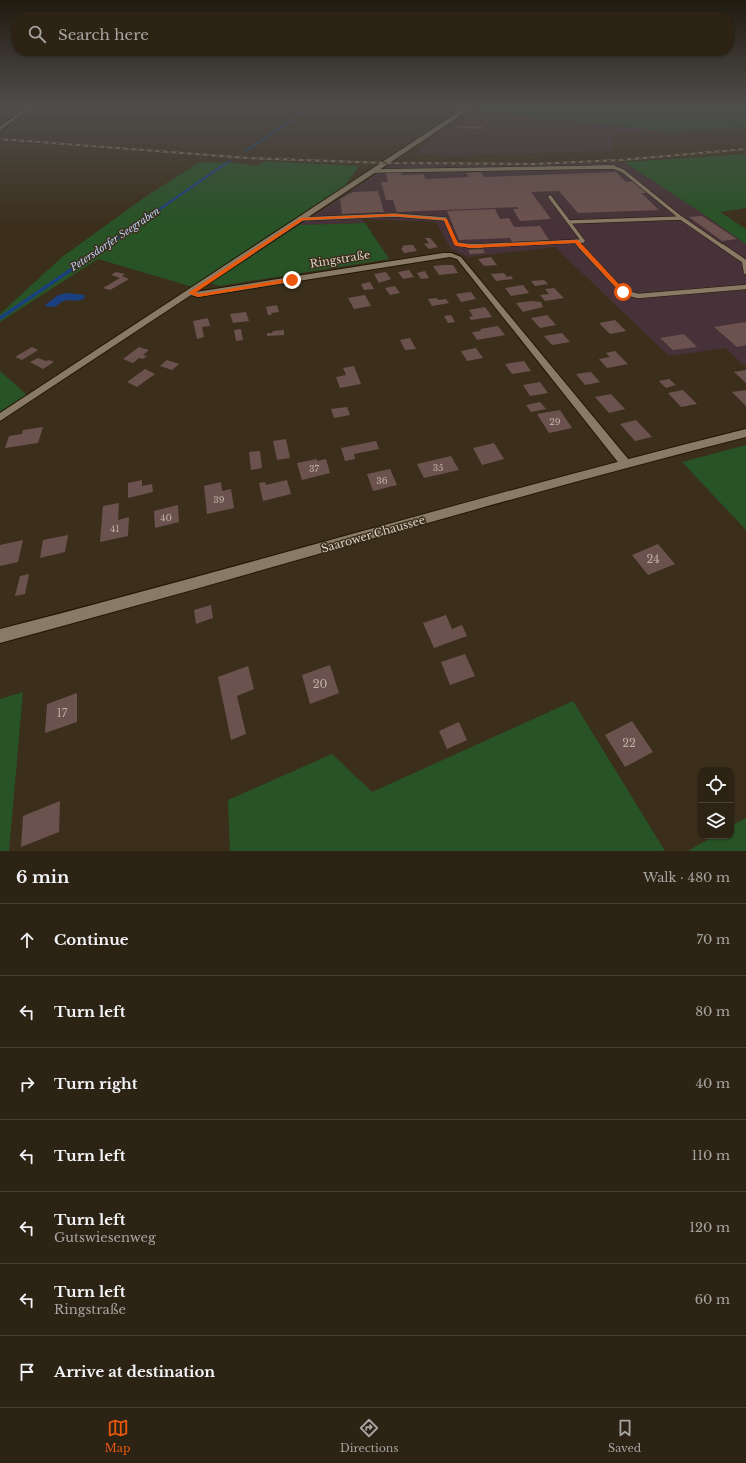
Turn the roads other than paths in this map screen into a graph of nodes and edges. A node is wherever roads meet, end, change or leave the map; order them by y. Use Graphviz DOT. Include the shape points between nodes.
graph roads {
  1 [pos="413,145"];
  2 [pos="374,171"];
  3 [pos="550,197"];
  4 [pos="681,218"];
  5 [pos="302,219"];
  6 [pos="569,222"];
  7 [pos="576,241"];
  8 [pos="746,272"];
  9 [pos="746,287"];
  10 [pos="191,293"];
  11 [pos="0,418"];
  12 [pos="746,432"];
  13 [pos="625,463"];
  14 [pos="0,636"];
  1 -- 2 [label="street"];
  2 -- 4 [label="lane" via="613,167"];
  2 -- 5 [label="street"];
  3 -- 6 [label="lane"];
  4 -- 6 [label="lane"];
  4 -- 8 [label="lane" via="744,262"];
  5 -- 7 [label="lane" via="394,215 445,219 456,244 472,246"];
  5 -- 10 [label="street"];
  6 -- 7 [label="lane" via="583,241"];
  7 -- 9 [label="lane" via="618,287 629,294 638,296"];
  10 -- 11 [label="street"];
  10 -- 13 [label="street, Ringstraße" via="198,295 452,255 459,258"];
  12 -- 13 [label="street, Saarower Chaussee"];
  13 -- 14 [label="street, Saarower Chaussee"];
}
